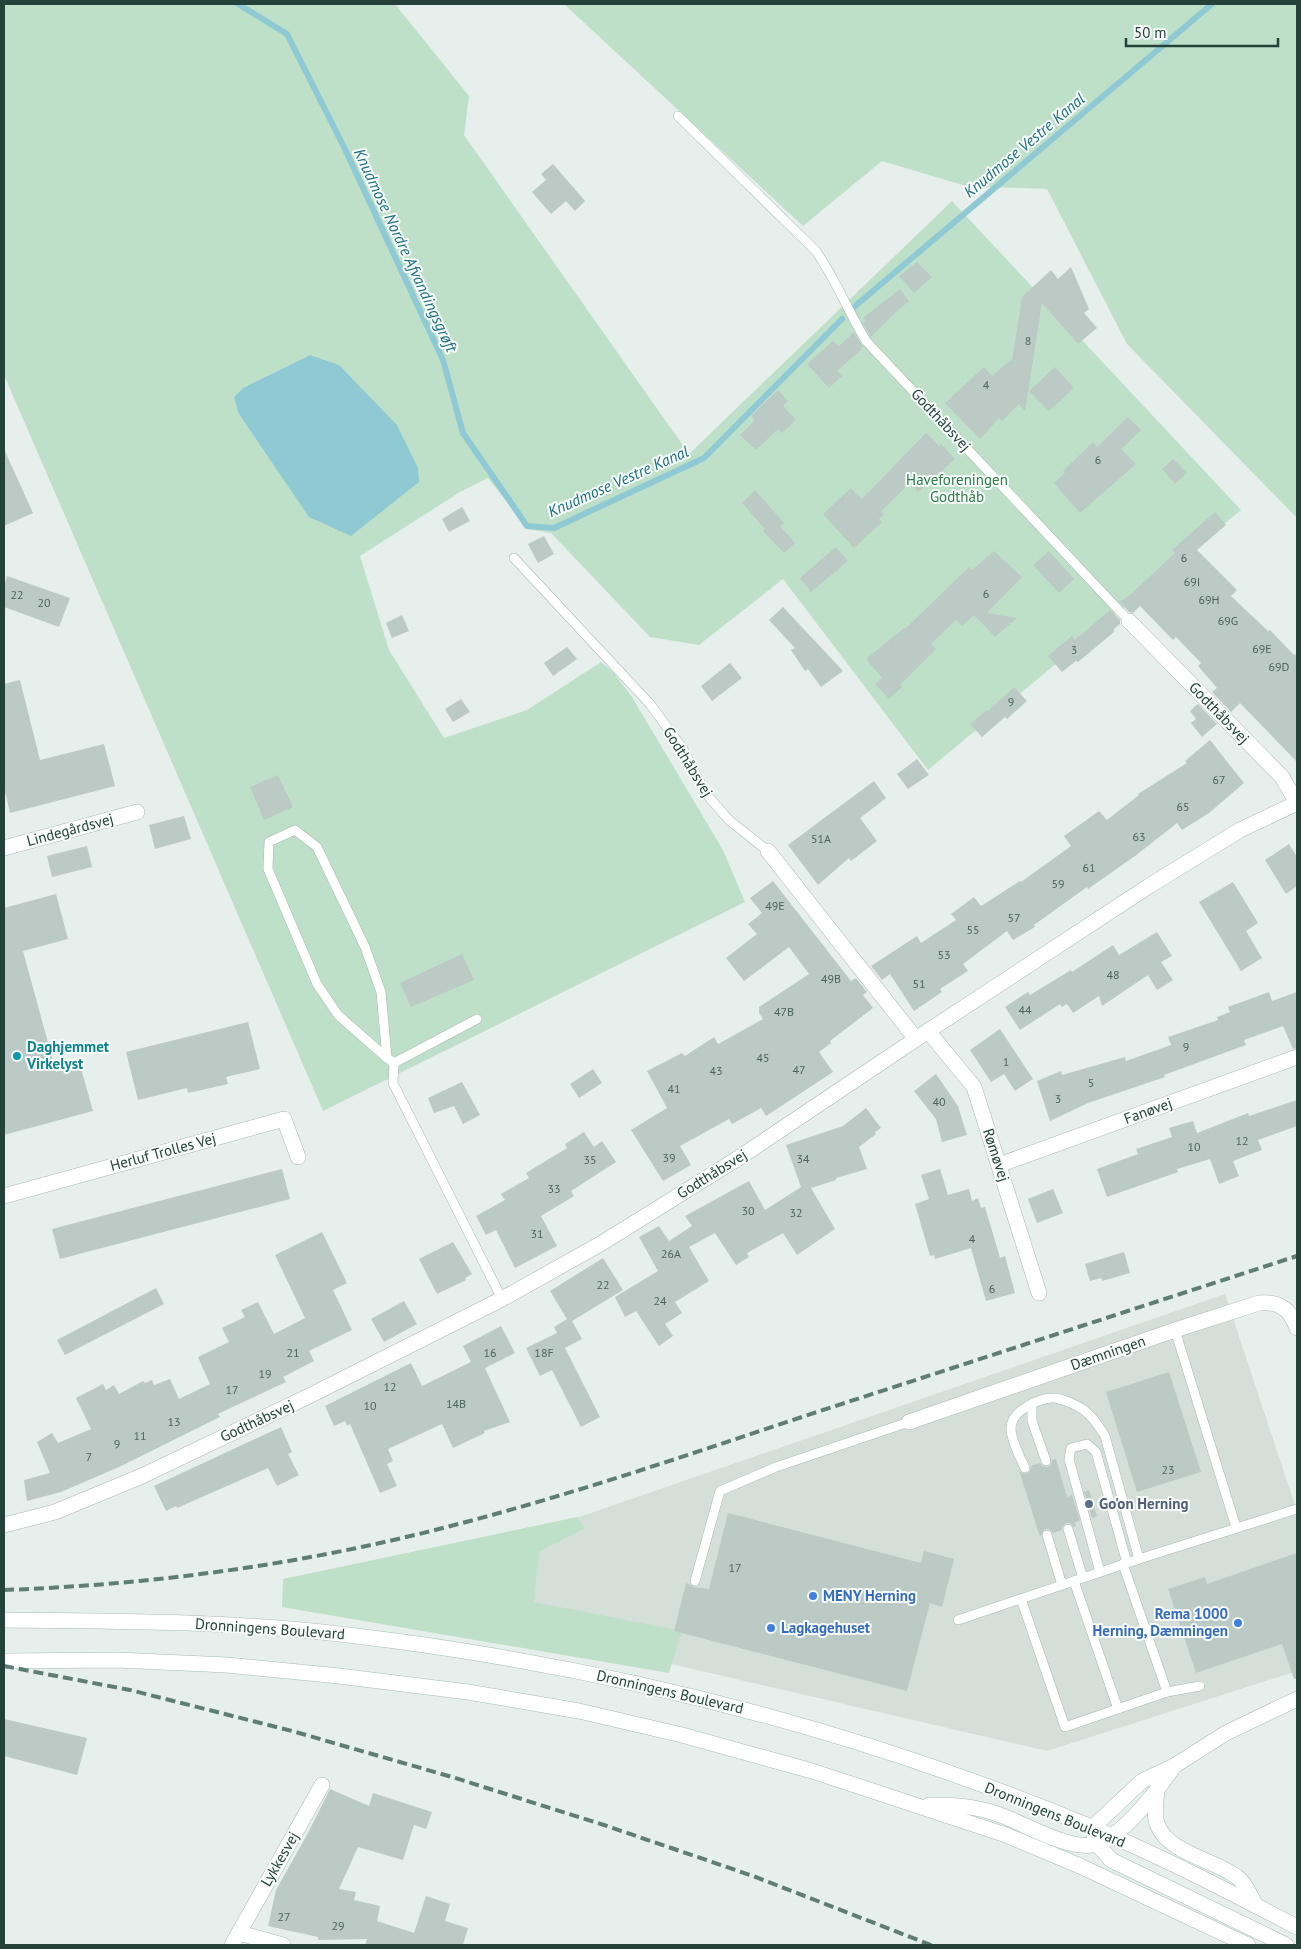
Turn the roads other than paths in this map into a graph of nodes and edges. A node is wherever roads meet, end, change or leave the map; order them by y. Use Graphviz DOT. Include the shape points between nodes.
graph roads {
  1 [pos="678,116"];
  2 [pos="514,558"];
  3 [pos="1129,621"];
  4 [pos="1297,803"];
  5 [pos="137,812"];
  6 [pos="4,848"];
  7 [pos="768,851"];
  8 [pos="477,1019"];
  9 [pos="922,1035"];
  10 [pos="1297,1057"];
  11 [pos="390,1060"];
  12 [pos="298,1156"];
  13 [pos="1000,1165"];
  14 [pos="4,1196"];
  15 [pos="1039,1294"];
  16 [pos="502,1299"];
  17 [pos="1297,1328"];
  18 [pos="1175,1330"];
  19 [pos="1032,1404"];
  20 [pos="909,1422"];
  21 [pos="1046,1462"];
  22 [pos="1025,1468"];
  23 [pos="1297,1509"];
  24 [pos="4,1526"];
  25 [pos="1236,1528"];
  26 [pos="1068,1529"];
  27 [pos="1047,1535"];
  28 [pos="1139,1559"];
  29 [pos="1125,1564"];
  30 [pos="1100,1572"];
  31 [pos="1078,1579"];
  32 [pos="695,1582"];
  33 [pos="1062,1585"];
  34 [pos="1021,1599"];
  35 [pos="4,1620"];
  36 [pos="958,1620"];
  37 [pos="4,1661"];
  38 [pos="1200,1686"];
  39 [pos="1167,1692"];
  40 [pos="1297,1699"];
  41 [pos="1118,1709"];
  42 [pos="1174,1766"];
  43 [pos="322,1785"];
  44 [pos="1157,1791"];
  45 [pos="916,1805"];
  46 [pos="1092,1828"];
  47 [pos="1113,1837"];
  48 [pos="1097,1844"];
  49 [pos="1256,1906"];
  50 [pos="1297,1927"];
  51 [pos="235,1939"];
  52 [pos="283,1945"];
  53 [pos="1248,1945"];
  54 [pos="1286,1945"];
  1 -- 3 [label="lane, Godthåbsvej" via="816,251 832,273 866,341"];
  2 -- 7 [label="lane, Godthåbsvej" via="650,704 683,749 706,794 730,821"];
  3 -- 4 [label="street, Godthåbsvej" via="1282,777"];
  4 -- 9 [label="street, Godthåbsvej" via="1232,835 1149,886"];
  5 -- 6 [label="street, Lindegårdsvej"];
  7 -- 9 [label="street, Godthåbsvej"];
  8 -- 11 [label="lane"];
  9 -- 13 [label="street, Rømøvej" via="974,1087"];
  9 -- 16 [label="street, Godthåbsvej" via="737,1159 602,1243"];
  10 -- 13 [label="street, Fanøvej"];
  11 -- 11 [label="lane" via="380,992 365,946 318,847 294,830 269,842 268,869 317,984 338,1015"];
  11 -- 16 [label="lane" via="393,1082"];
  12 -- 14 [label="street, Herluf Trolles Vej" via="284,1119"];
  13 -- 15 [label="street, Rømøvej"];
  16 -- 24 [label="street, Godthåbsvej" via="142,1476 55,1512"];
  17 -- 18 [label="street, Dæmningen" via="1290,1313 1270,1302"];
  18 -- 20 [label="street, Dæmningen"];
  18 -- 25 [label="lane"];
  19 -- 21 [label="lane" via="1032,1421"];
  19 -- 22 [label="lane" via="1023,1407 1011,1427"];
  19 -- 28 [label="lane" via="1054,1398 1086,1410 1096,1422 1105,1436"];
  20 -- 32 [label="lane" via="776,1467 720,1491"];
  23 -- 25 [label="lane"];
  25 -- 28 [label="lane"];
  26 -- 31 [label="lane"];
  27 -- 33 [label="lane"];
  28 -- 29 [label="lane"];
  29 -- 30 [label="lane"];
  29 -- 30 [label="lane" via="1096,1452 1087,1444 1071,1448 1068,1459"];
  29 -- 39 [label="lane"];
  30 -- 31 [label="lane"];
  31 -- 33 [label="lane"];
  31 -- 41 [label="lane"];
  33 -- 34 [label="lane"];
  34 -- 36 [label="lane"];
  34 -- 41 [label="lane" via="1065,1727"];
  35 -- 46 [label="street, Dronningens Boulevard" via="115,1620 344,1634 475,1652 586,1672 691,1695 822,1731 928,1765"];
  37 -- 45 [label="street" via="126,1660 227,1665 468,1692 579,1711 682,1735 812,1770"];
  38 -- 39 [label="lane"];
  39 -- 41 [label="lane"];
  40 -- 42 [label="street" via="1226,1733"];
  42 -- 44 [label="street"];
  42 -- 46 [label="street" via="1142,1781"];
  43 -- 51 [label="street, Lykkesvej"];
  44 -- 47 [label="street"];
  44 -- 49 [label="street" via="1156,1817 1162,1834 1175,1845 1239,1877"];
  45 -- 48 [label="street" via="961,1805 999,1814 1066,1842 1086,1846"];
  45 -- 53 [label="street" via="1006,1835 1072,1862"];
  46 -- 47 [label="street, Dronningens Boulevard"];
  46 -- 48 [label="street"];
  47 -- 48 [label="street"];
  47 -- 49 [label="street, Dronningens Boulevard"];
  48 -- 54 [label="street" via="1111,1860"];
  49 -- 50 [label="street, Dronningens Boulevard"];
  51 -- 52 [label="street, Lykkesvej"];
}
